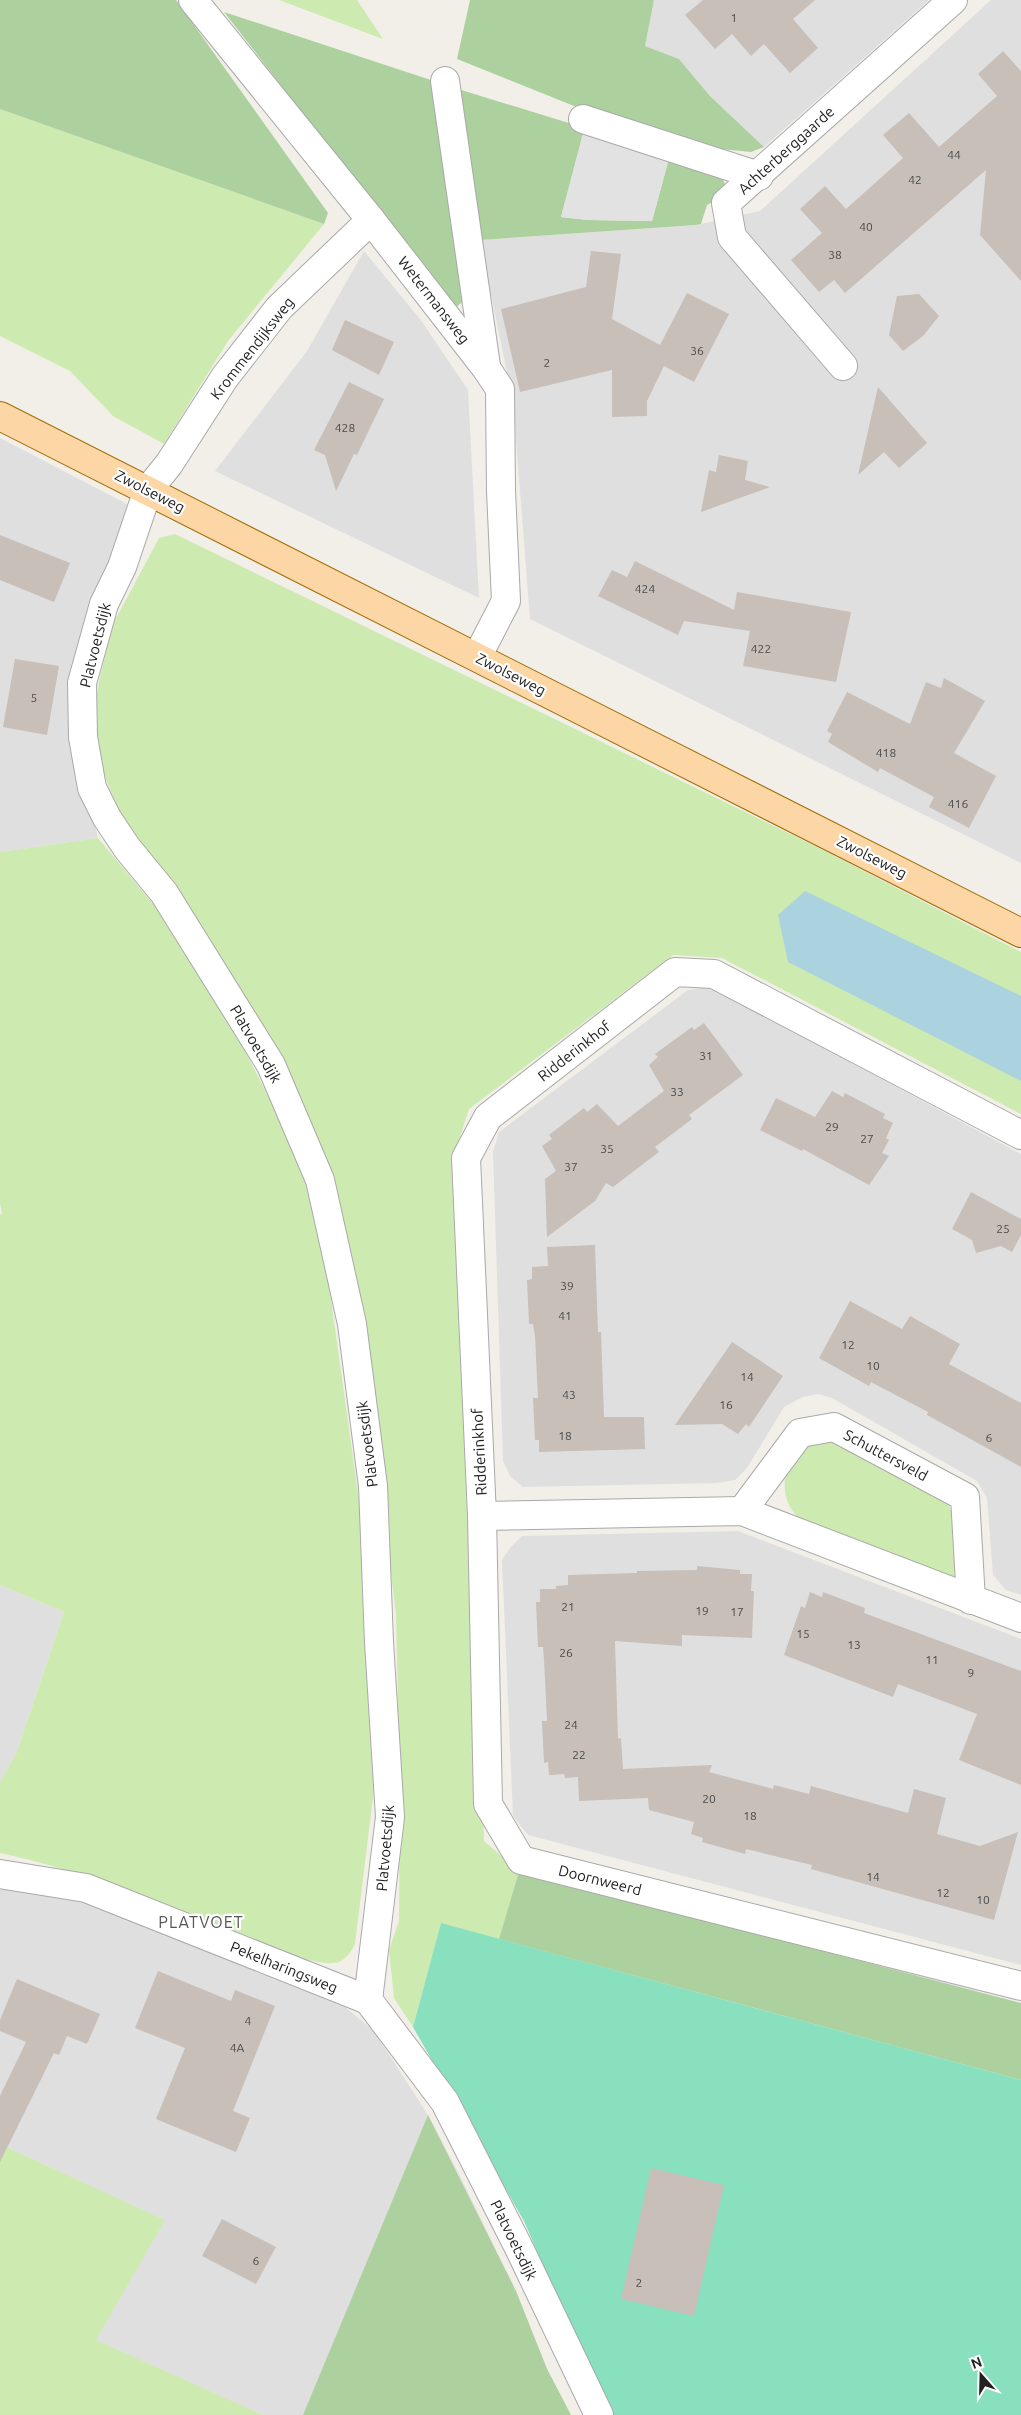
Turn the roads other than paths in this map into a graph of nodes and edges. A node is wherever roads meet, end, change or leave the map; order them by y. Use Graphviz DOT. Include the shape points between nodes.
graph roads {
  1 [pos="193,0"];
  2 [pos="953,0"];
  3 [pos="445,81"];
  4 [pos="583,119"];
  5 [pos="758,176"];
  6 [pos="371,220"];
  7 [pos="843,366"];
  8 [pos="486,368"];
  9 [pos="0,416"];
  10 [pos="148,490"];
  11 [pos="477,657"];
  12 [pos="1021,933"];
  13 [pos="1021,1135"];
  14 [pos="742,1511"];
  15 [pos="482,1516"];
  16 [pos="971,1600"];
  17 [pos="1021,1618"];
  18 [pos="0,1874"];
  19 [pos="1021,1986"];
  20 [pos="368,2000"];
  21 [pos="599,2415"];
  1 -- 6 [label="street, Wetermansweg"];
  2 -- 5 [label="street, Achterberggaarde"];
  3 -- 8 [label="street"];
  4 -- 5 [label="street"];
  5 -- 7 [label="street, Achterberggaarde" via="726,203 732,237"];
  6 -- 8 [label="street, Wetermansweg"];
  6 -- 10 [label="street, Krommendijksweg" via="279,308 225,377 169,464"];
  8 -- 11 [label="street, Wetermansweg" via="500,389 506,601"];
  9 -- 10 [label="main road, Zwolseweg"];
  10 -- 11 [label="main road, Zwolseweg"];
  10 -- 20 [label="street, Platvoetsdijk" via="122,567 104,604 82,683 83,737 92,788 107,818 164,893 271,1065 320,1180 352,1324 373,1486 390,1817"];
  11 -- 12 [label="main road, Zwolseweg"];
  13 -- 15 [label="street, Ridderinkhof" via="714,974 675,972 488,1117 466,1158"];
  14 -- 15 [label="street"];
  14 -- 16 [label="street"];
  14 -- 16 [label="street, Schuttersveld" via="800,1433 834,1427 965,1497"];
  15 -- 19 [label="street, Doornweerd" via="488,1804 521,1860"];
  16 -- 17 [label="street"];
  18 -- 20 [label="street, Pekelharingsweg" via="86,1888"];
  20 -- 21 [label="street, Platvoetsdijk" via="445,2102"];
}
